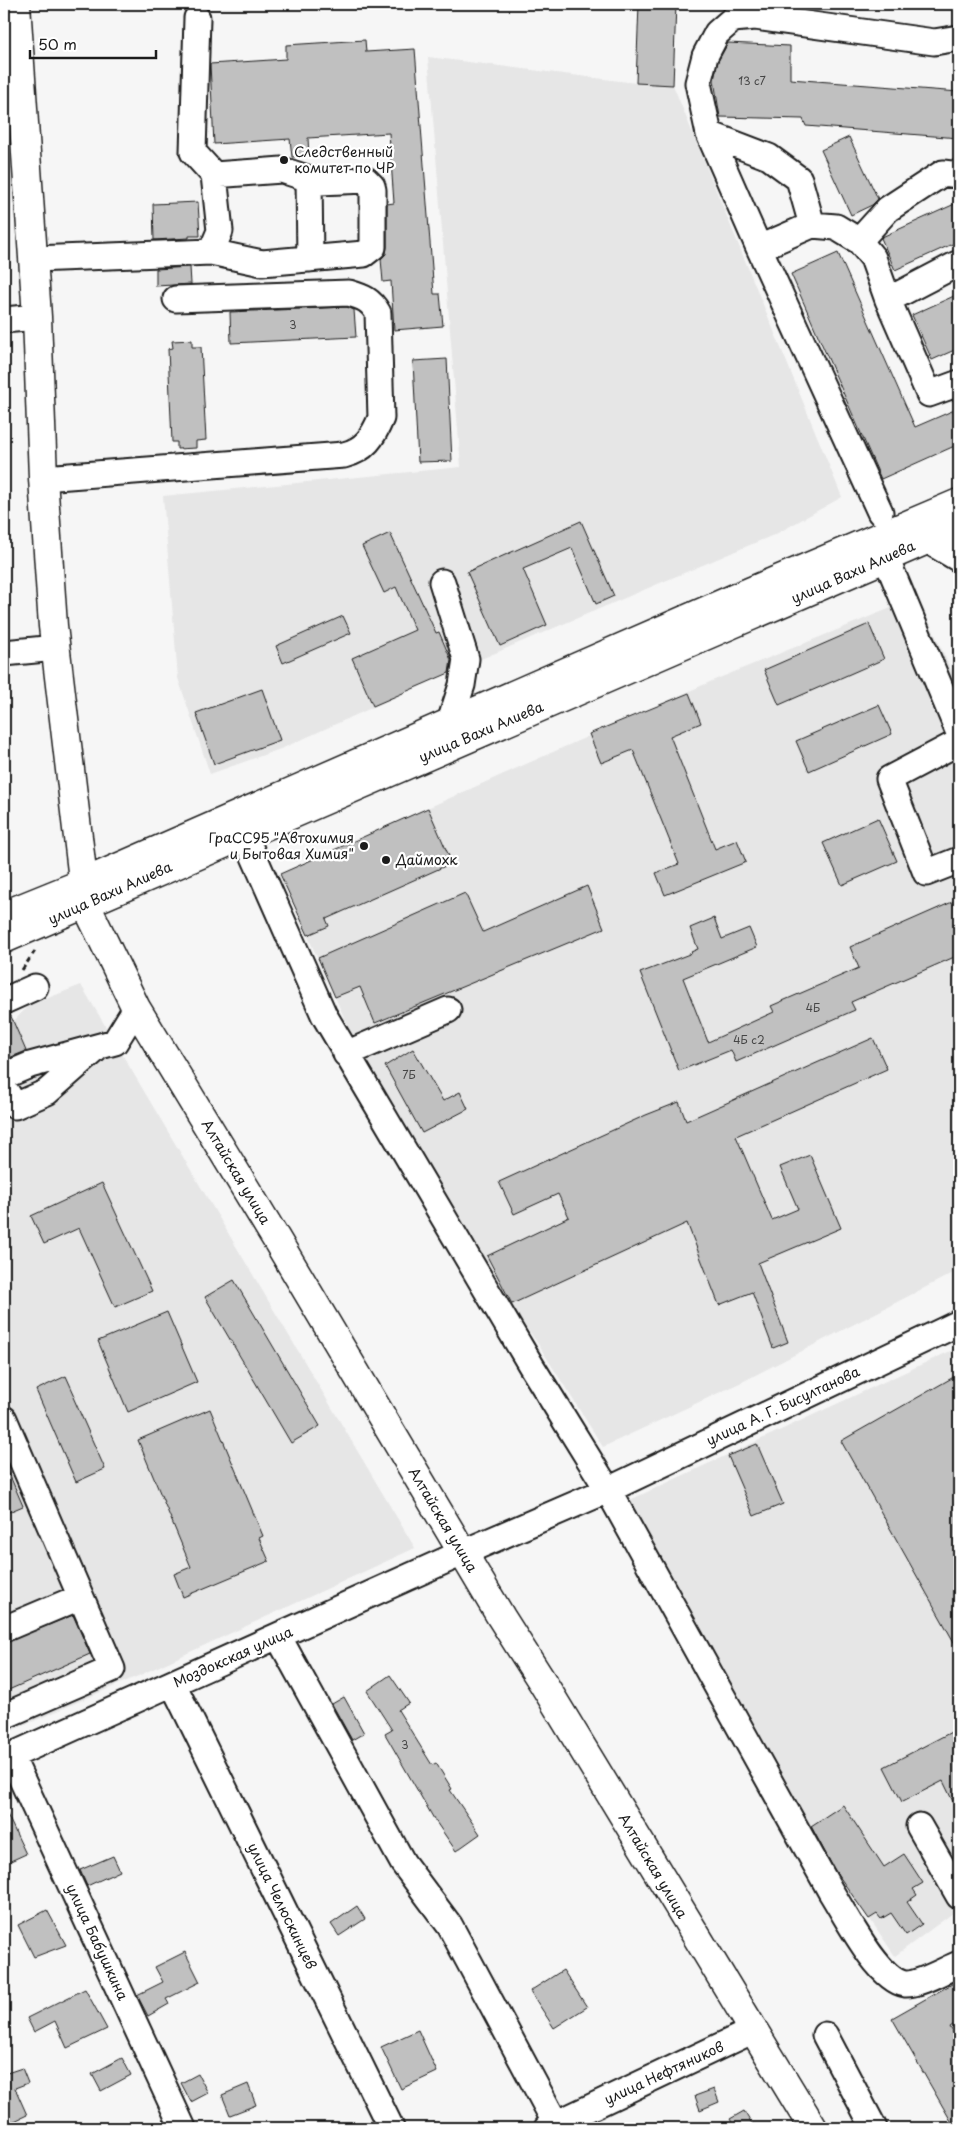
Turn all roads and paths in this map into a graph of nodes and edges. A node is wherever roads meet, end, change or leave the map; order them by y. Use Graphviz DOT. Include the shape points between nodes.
graph roads {
  1 [pos="16,4"];
  2 [pos="197,18"];
  3 [pos="959,38"];
  4 [pos="709,134"];
  5 [pos="214,175"];
  6 [pos="959,175"];
  7 [pos="309,179"];
  8 [pos="812,225"];
  9 [pos="859,240"];
  10 [pos="759,248"];
  11 [pos="212,252"];
  12 [pos="34,259"];
  13 [pos="310,259"];
  14 [pos="959,265"];
  15 [pos="176,299"];
  16 [pos="888,300"];
  17 [pos="37,317"];
  18 [pos="4,320"];
  19 [pos="959,383"];
  20 [pos="43,478"];
  21 [pos="959,503"];
  22 [pos="880,512"];
  23 [pos="959,526"];
  24 [pos="927,540"];
  25 [pos="886,558"];
  26 [pos="959,559"];
  27 [pos="442,582"];
  28 [pos="56,648"];
  29 [pos="4,653"];
  30 [pos="450,722"];
  31 [pos="959,733"];
  32 [pos="959,742"];
  33 [pos="244,834"];
  34 [pos="959,860"];
  35 [pos="84,894"];
  36 [pos="4,915"];
  37 [pos="4,939"];
  38 [pos="39,945"];
  39 [pos="27,980"];
  40 [pos="4,1000"];
  41 [pos="136,1008"];
  42 [pos="448,1010"];
  43 [pos="100,1046"];
  44 [pos="346,1054"];
  45 [pos="4,1076"];
  46 [pos="4,1088"];
  47 [pos="959,1323"];
  48 [pos="4,1419"];
  49 [pos="608,1490"];
  50 [pos="462,1553"];
  51 [pos="80,1597"];
  52 [pos="4,1630"];
  53 [pos="278,1636"];
  54 [pos="173,1684"];
  55 [pos="4,1716"];
  56 [pos="7,1758"];
  57 [pos="919,1826"];
  58 [pos="959,1896"];
  59 [pos="959,1964"];
  60 [pos="752,2031"];
  61 [pos="825,2034"];
  62 [pos="552,2126"];
  63 [pos="183,2128"];
  64 [pos="391,2128"];
  65 [pos="813,2128"];
  66 [pos="874,2128"];
  1 -- 12 [label="main road, Алтайская улица"];
  2 -- 5 [label="street" via="193,152"];
  3 -- 4 [label="street" via="934,42 755,18 733,20 717,33 705,56 698,83"];
  4 -- 8 [label="street" via="768,156 798,179"];
  4 -- 10 [label="street"];
  5 -- 7 [label="street" via="282,170"];
  5 -- 11 [label="street" via="220,231"];
  6 -- 9 [label="street" via="943,173 888,210"];
  7 -- 13 [label="street"];
  7 -- 13 [label="street" via="319,182 366,180 373,190 373,244 370,251"];
  8 -- 9 [label="street" via="836,227"];
  8 -- 10 [label="street"];
  9 -- 16 [label="street" via="873,258"];
  10 -- 22 [label="street"];
  11 -- 12 [label="street"];
  11 -- 13 [label="street" via="262,263"];
  12 -- 17 [label="main road, Алтайская улица"];
  14 -- 16 [label="street"];
  15 -- 20 [label="street" via="349,293 364,297 378,313 381,418 374,434 355,452 344,455"];
  16 -- 19 [label="street" via="928,394"];
  17 -- 18 [label="street"];
  17 -- 20 [label="main road, Алтайская улица"];
  20 -- 28 [label="main road, Алтайская улица"];
  21 -- 30 [label="main road, улица Вахи Алиева"];
  23 -- 24 [label="main road, улица Вахи Алиева"];
  24 -- 25 [label="main road, улица Вахи Алиева"];
  24 -- 26 [label="street"];
  25 -- 31 [label="street"];
  25 -- 33 [label="main road, улица Вахи Алиева"];
  27 -- 30 [label="street" via="466,659 462,685"];
  28 -- 29 [label="street"];
  28 -- 35 [label="main road, Алтайская улица"];
  30 -- 35 [label="main road, улица Вахи Алиева"];
  32 -- 34 [label="street" via="888,779 926,873"];
  33 -- 35 [label="main road, улица Вахи Алиева"];
  33 -- 44 [label="street" via="324,1016"];
  35 -- 36 [label="main road, улица Вахи Алиева"];
  35 -- 37 [label="main road, улица Вахи Алиева"];
  35 -- 41 [label="main road, Алтайская улица"];
  38 -- 39 [label="path"];
  39 -- 40 [label="street"];
  41 -- 43 [label="street" via="114,1042"];
  41 -- 50 [label="main road, Алтайская улица"];
  42 -- 44 [label="street"];
  43 -- 45 [label="street" via="30,1064"];
  43 -- 46 [label="street" via="47,1092 15,1106"];
  44 -- 49 [label="street"];
  47 -- 49 [label="street, улица А. Г. Бисултанова"];
  48 -- 51 [label="street"];
  49 -- 50 [label="street, улица А. Г. Бисултанова"];
  49 -- 59 [label="street" via="866,1949 886,1974 906,1984"];
  50 -- 53 [label="street, Моздокская улица"];
  50 -- 60 [label="main road, Алтайская улица"];
  51 -- 52 [label="street"];
  51 -- 55 [label="street" via="112,1669"];
  53 -- 54 [label="street, Моздокская улица"];
  53 -- 62 [label="street" via="403,1863 450,1926"];
  54 -- 56 [label="street, Моздокская улица"];
  54 -- 64 [label="street, улица Челюскинцев"];
  56 -- 63 [label="street, улица Бабушкина"];
  57 -- 58 [label="street"];
  60 -- 62 [label="street, улица Нефтяников"];
  60 -- 65 [label="main road, Алтайская улица"];
  61 -- 66 [label="street"];
}
